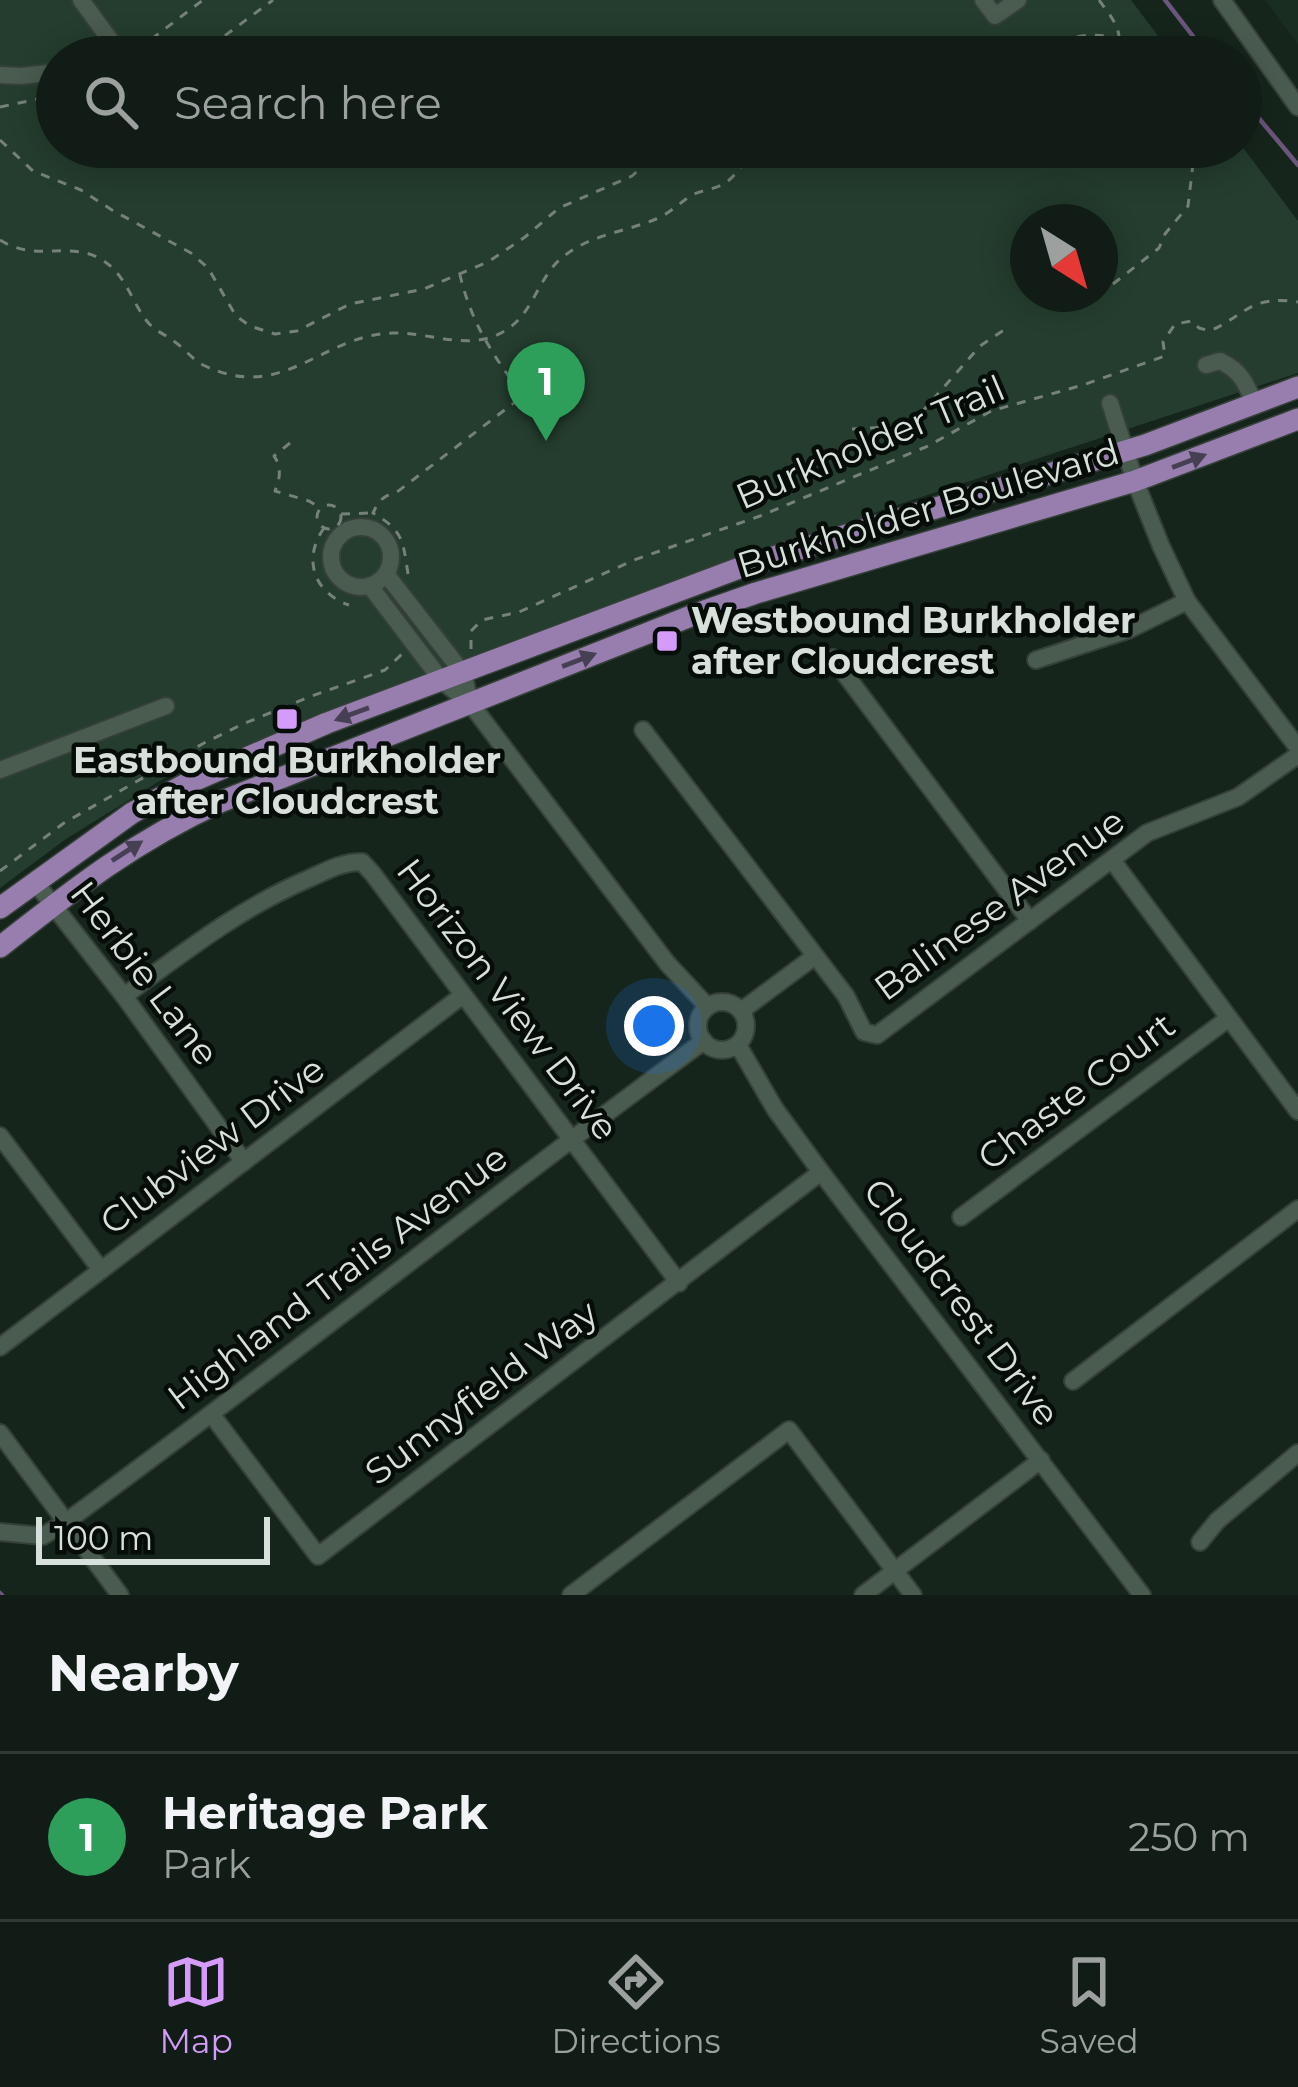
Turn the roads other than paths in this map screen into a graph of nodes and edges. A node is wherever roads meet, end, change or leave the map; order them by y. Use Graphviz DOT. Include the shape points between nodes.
graph roads {
  1 [pos="81,0"];
  2 [pos="982,0"];
  3 [pos="1018,0"];
  4 [pos="1222,0"];
  5 [pos="107,36"];
  6 [pos="1248,36"];
  7 [pos="1262,56"];
  8 [pos="36,74"];
  9 [pos="0,75"];
  10 [pos="1298,107"];
  11 [pos="1206,365"];
  12 [pos="1298,387"];
  13 [pos="1110,403"];
  14 [pos="1254,404"];
  15 [pos="1298,419"];
  16 [pos="1126,452"];
  17 [pos="1136,481"];
  18 [pos="386,574"];
  19 [pos="370,586"];
  20 [pos="1187,601"];
  21 [pos="833,658"];
  22 [pos="1036,660"];
  23 [pos="453,677"];
  24 [pos="470,703"];
  25 [pos="166,706"];
  26 [pos="643,730"];
  27 [pos="1298,752"];
  28 [pos="0,770"];
  29 [pos="1112,860"];
  30 [pos="35,882"];
  31 [pos="53,905"];
  32 [pos="0,908"];
  33 [pos="1030,921"];
  34 [pos="0,947"];
  35 [pos="815,956"];
  36 [pos="463,995"];
  37 [pos="124,996"];
  38 [pos="708,1007"];
  39 [pos="741,1011"];
  40 [pos="1229,1018"];
  41 [pos="704,1042"];
  42 [pos="738,1045"];
  43 [pos="1298,1111"];
  44 [pos="0,1136"];
  45 [pos="572,1138"];
  46 [pos="244,1162"];
  47 [pos="821,1172"];
  48 [pos="1298,1209"];
  49 [pos="961,1217"];
  50 [pos="101,1270"];
  51 [pos="679,1283"];
  52 [pos="0,1347"];
  53 [pos="1073,1381"];
  54 [pos="212,1415"];
  55 [pos="0,1433"];
  56 [pos="1298,1453"];
  57 [pos="1041,1460"];
  58 [pos="67,1521"];
  59 [pos="0,1532"];
  60 [pos="1200,1542"];
  61 [pos="895,1571"];
  62 [pos="121,1595"];
  63 [pos="571,1595"];
  64 [pos="862,1595"];
  65 [pos="913,1595"];
  66 [pos="1142,1595"];
  1 -- 5 [label="street"];
  2 -- 3 [label="street" via="995,16"];
  4 -- 6 [label="street"];
  7 -- 10 [label="street"];
  8 -- 9 [label="street"];
  11 -- 14 [label="street" via="1233,367"];
  12 -- 14 [label="main road, Burkholder Boulevard"];
  13 -- 16 [label="street"];
  14 -- 16 [label="main road, Burkholder Boulevard"];
  17 -- 15 [label="main road, Burkholder Boulevard, one-way"];
  16 -- 17 [label="street"];
  16 -- 23 [label="main road, Burkholder Boulevard" via="750,564"];
  17 -- 20 [label="street"];
  24 -- 17 [label="main road, Burkholder Boulevard, one-way" via="756,593"];
  18 -- 19 [label="street"];
  18 -- 19 [label="street" via="384,538 370,528 344,532 333,545 333,570 345,583"];
  18 -- 23 [label="street"];
  19 -- 23 [label="street"];
  20 -- 22 [label="street"];
  20 -- 27 [label="street"];
  21 -- 33 [label="street"];
  23 -- 24 [label="street"];
  23 -- 30 [label="main road, Burkholder Boulevard, one-way" via="186,784"];
  31 -- 24 [label="main road, Burkholder Boulevard, one-way" via="182,820"];
  24 -- 38 [label="street"];
  25 -- 28 [label="street"];
  26 -- 35 [label="street"];
  27 -- 29 [label="street, Balinese Avenue" via="1238,797 1148,833"];
  29 -- 33 [label="street, Balinese Avenue"];
  29 -- 40 [label="street"];
  30 -- 31 [label="street, Herbie Lane"];
  30 -- 32 [label="main road, Burkholder Boulevard"];
  31 -- 34 [label="main road, Burkholder Boulevard"];
  31 -- 37 [label="street, Herbie Lane"];
  33 -- 35 [label="street, Balinese Avenue" via="877,1034 864,1032"];
  35 -- 39 [label="street"];
  36 -- 37 [label="street, Horizon View Drive" via="373,874 362,862 345,862 227,921"];
  36 -- 45 [label="street, Horizon View Drive"];
  36 -- 46 [label="street, Clubview Drive"];
  37 -- 46 [label="street, Herbie Lane"];
  38 -- 39 [label="street" via="725,1003"];
  38 -- 41 [label="street" via="698,1023"];
  39 -- 42 [label="street" via="745,1035"];
  40 -- 43 [label="street"];
  40 -- 49 [label="street, Chaste Court"];
  41 -- 42 [label="street" via="720,1050"];
  41 -- 45 [label="street, Highland Trails Avenue"];
  42 -- 47 [label="street, Cloudcrest Drive"];
  44 -- 50 [label="street"];
  45 -- 51 [label="street, Horizon View Drive"];
  45 -- 54 [label="street, Highland Trails Avenue"];
  46 -- 50 [label="street, Clubview Drive"];
  47 -- 51 [label="street, Sunnyfield Way"];
  47 -- 57 [label="street, Cloudcrest Drive"];
  48 -- 53 [label="street"];
  50 -- 52 [label="street, Clubview Drive"];
  51 -- 54 [label="street, Sunnyfield Way" via="318,1556"];
  54 -- 58 [label="street, Highland Trails Avenue"];
  55 -- 58 [label="street"];
  56 -- 60 [label="street"];
  57 -- 61 [label="street"];
  57 -- 66 [label="street, Cloudcrest Drive"];
  58 -- 59 [label="street, Highland Trails Avenue" via="44,1536"];
  58 -- 62 [label="street"];
  61 -- 63 [label="street" via="789,1430"];
  61 -- 64 [label="street"];
  61 -- 65 [label="street"];
}
